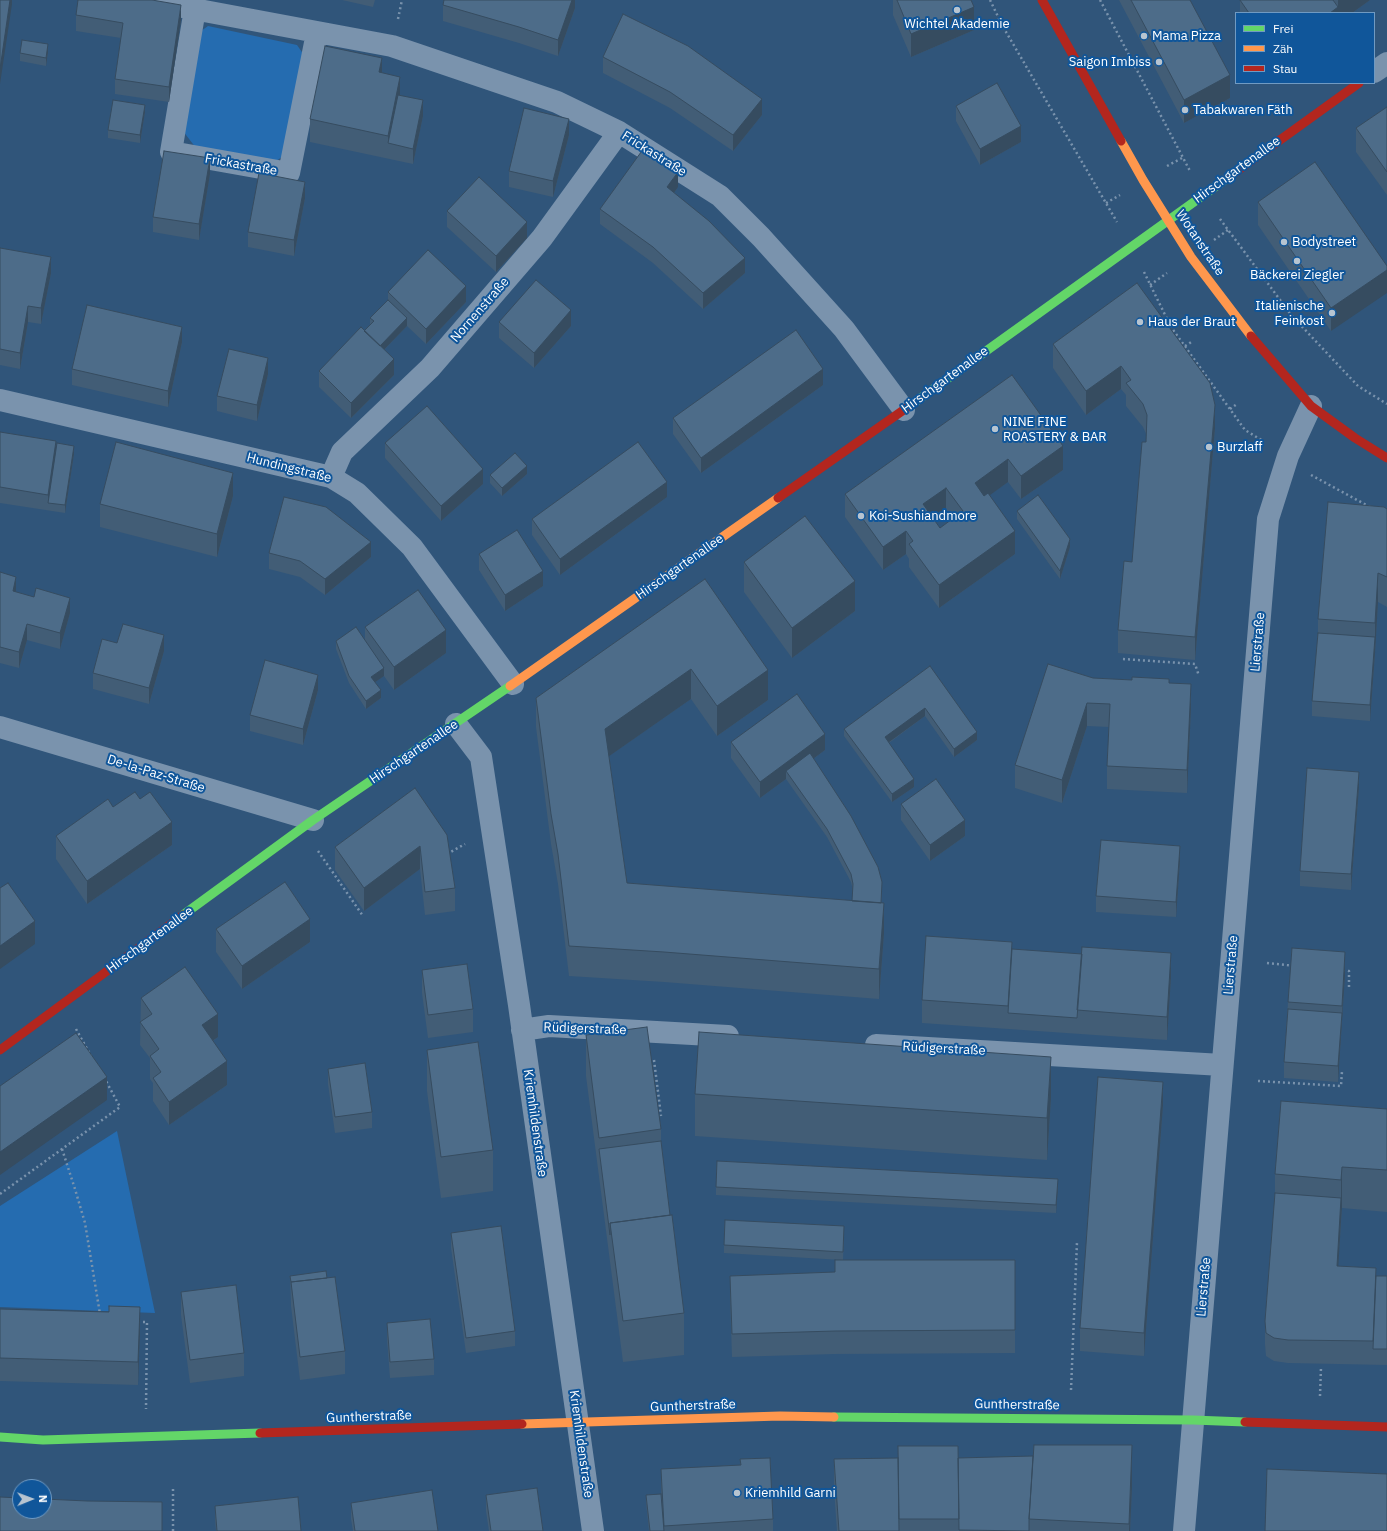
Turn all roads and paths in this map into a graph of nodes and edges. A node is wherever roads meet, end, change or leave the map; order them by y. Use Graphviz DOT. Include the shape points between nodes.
graph roads {
  1 [pos="145,0"];
  2 [pos="990,0"];
  3 [pos="1042,0"];
  4 [pos="195,9"];
  5 [pos="317,33"];
  6 [pos="1387,63"];
  7 [pos="1375,71"];
  8 [pos="1358,84"];
  9 [pos="619,132"];
  10 [pos="1168,219"];
  11 [pos="1130,247"];
  12 [pos="1193,341"];
  13 [pos="1185,346"];
  14 [pos="0,400"];
  15 [pos="1237,404"];
  16 [pos="1311,406"];
  17 [pos="1230,409"];
  18 [pos="904,410"];
  19 [pos="1288,456"];
  20 [pos="1387,458"];
  21 [pos="332,477"];
  22 [pos="1374,509"];
  23 [pos="1123,658"];
  24 [pos="1199,676"];
  25 [pos="513,684"];
  26 [pos="456,724"];
  27 [pos="0,727"];
  28 [pos="313,820"];
  29 [pos="316,849"];
  30 [pos="363,916"];
  31 [pos="1267,963"];
  32 [pos="1297,966"];
  33 [pos="1342,970"];
  34 [pos="1349,987"];
  35 [pos="63,1004"];
  36 [pos="522,1030"];
  37 [pos="656,1032"];
  38 [pos="751,1038"];
  39 [pos="854,1044"];
  40 [pos="0,1050"];
  41 [pos="94,1061"];
  42 [pos="1222,1065"];
  43 [pos="1342,1071"];
  44 [pos="102,1074"];
  45 [pos="1258,1081"];
  46 [pos="661,1116"];
  47 [pos="62,1149"];
  48 [pos="0,1194"];
  49 [pos="1077,1242"];
  50 [pos="100,1315"];
  51 [pos="132,1322"];
  52 [pos="1070,1418"];
  53 [pos="1193,1420"];
  54 [pos="577,1423"];
  55 [pos="1387,1427"];
  56 [pos="0,1437"];
  57 [pos="146,1437"];
  58 [pos="173,1488"];
  59 [pos="173,1531"];
  60 [pos="593,1531"];
  61 [pos="1184,1531"];
  1 -- 4 [label="street, Frickastraße"];
  2 -- 11 [label="path"];
  3 -- 10 [label="street, Wotanstraße" via="1140,175"];
  4 -- 5 [label="street, Frickastraße"];
  4 -- 5 [label="street, Frickastraße" via="171,152 289,173"];
  5 -- 9 [label="street, Frickastraße" via="392,46 557,102"];
  6 -- 7 [label="street"];
  8 -- 10 [label="street, Hirschgartenallee"];
  9 -- 18 [label="street, Frickastraße" via="720,196 761,237 844,329"];
  9 -- 21 [label="street, Nornenstraße" via="542,238 430,368 342,452"];
  10 -- 11 [label="street, Hirschgartenallee"];
  10 -- 16 [label="street, Wotanstraße" via="1191,257 1258,344"];
  11 -- 13 [label="path" via="1172,327"];
  11 -- 18 [label="street, Hirschgartenallee"];
  12 -- 13 [label="path"];
  13 -- 17 [label="path"];
  14 -- 21 [label="street, Hundingstraße"];
  15 -- 17 [label="path"];
  16 -- 19 [label="street, Lierstraße"];
  16 -- 20 [label="street, Wotanstraße"];
  17 -- 19 [label="path" via="1246,430"];
  18 -- 25 [label="street, Hirschgartenallee"];
  19 -- 22 [label="path" via="1314,477"];
  19 -- 42 [label="street, Lierstraße" via="1268,520"];
  21 -- 25 [label="street, Hundingstraße" via="357,493 412,547"];
  23 -- 24 [label="path" via="1195,664"];
  25 -- 26 [label="street, Hirschgartenallee"];
  26 -- 28 [label="street, Hirschgartenallee"];
  26 -- 36 [label="street, Kriemhildenstraße" via="481,757"];
  27 -- 28 [label="street, De-la-Paz-Straße"];
  28 -- 35 [label="street, Hirschgartenallee"];
  29 -- 30 [label="path"];
  31 -- 32 [label="path"];
  33 -- 34 [label="path" via="1349,971"];
  35 -- 40 [label="street, Hirschgartenallee"];
  35 -- 41 [label="path"];
  36 -- 37 [label="street, Rüdigerstraße" via="549,1026"];
  36 -- 54 [label="street, Kriemhildenstraße"];
  37 -- 38 [label="street, Rüdigerstraße"];
  37 -- 46 [label="path" via="654,1060"];
  39 -- 42 [label="street, Rüdigerstraße"];
  42 -- 53 [label="street, Lierstraße"];
  43 -- 45 [label="path" via="1341,1086"];
  44 -- 47 [label="path" via="120,1107"];
  47 -- 48 [label="path"];
  47 -- 50 [label="path" via="85,1223"];
  49 -- 52 [label="path"];
  51 -- 57 [label="path" via="147,1322"];
  52 -- 53 [label="street, Guntherstraße"];
  52 -- 54 [label="street, Guntherstraße" via="780,1416"];
  53 -- 55 [label="street, Guntherstraße"];
  53 -- 61 [label="street, Lierstraße"];
  54 -- 57 [label="street, Guntherstraße"];
  54 -- 60 [label="street, Kriemhildenstraße"];
  56 -- 57 [label="street, Guntherstraße" via="43,1440"];
  58 -- 59 [label="path"];
}
